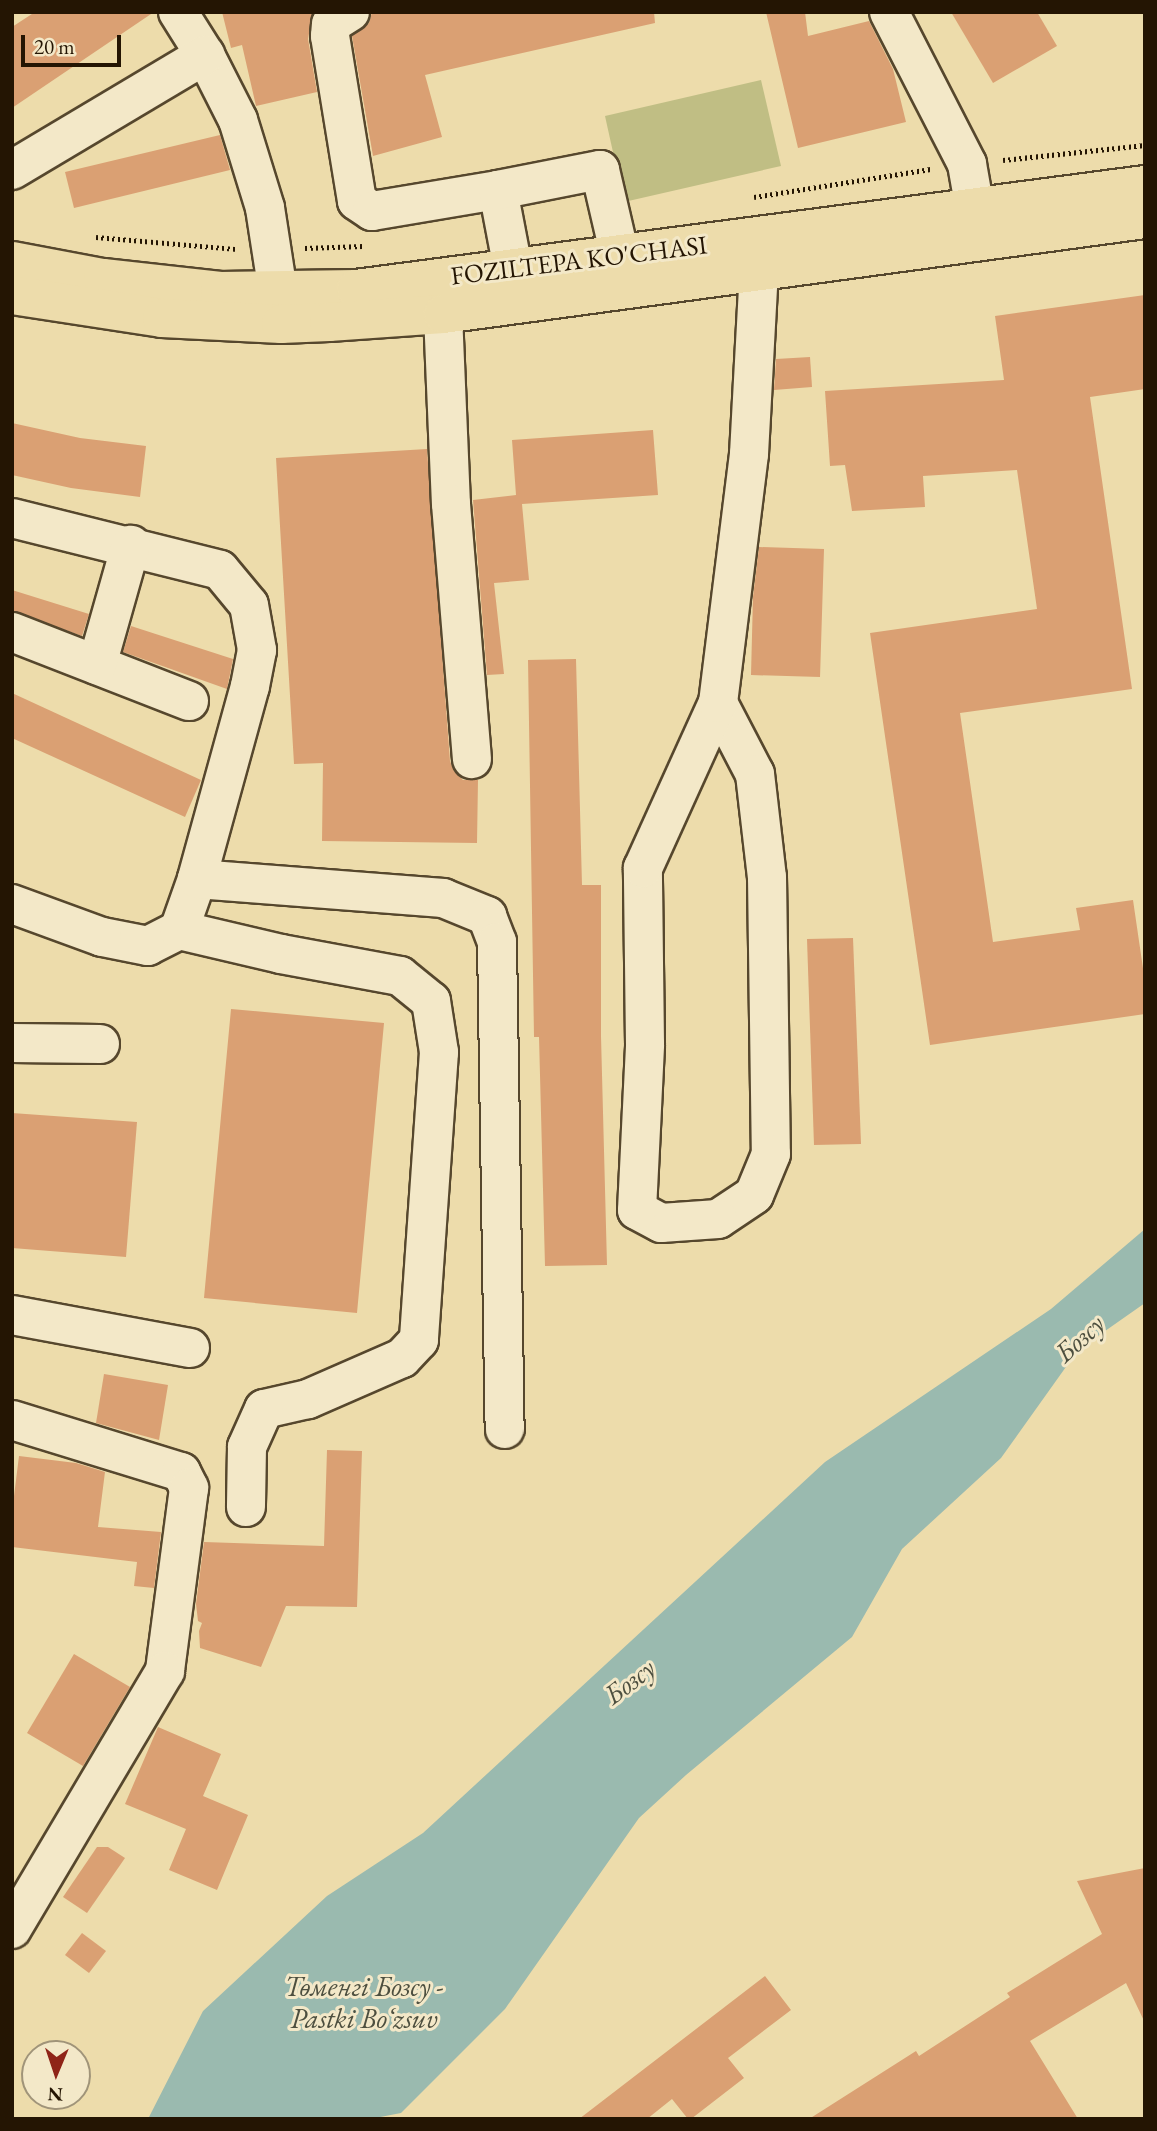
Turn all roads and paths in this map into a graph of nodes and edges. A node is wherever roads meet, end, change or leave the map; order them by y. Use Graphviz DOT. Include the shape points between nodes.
graph roads {
  1 [pos="178,12"];
  2 [pos="350,12"];
  3 [pos="889,12"];
  4 [pos="205,55"];
  5 [pos="12,170"];
  6 [pos="1145,185"];
  7 [pos="498,190"];
  8 [pos="1145,219"];
  9 [pos="978,225"];
  10 [pos="757,255"];
  11 [pos="620,256"];
  12 [pos="12,261"];
  13 [pos="513,269"];
  14 [pos="278,292"];
  15 [pos="12,295"];
  16 [pos="443,314"];
  17 [pos="12,517"];
  18 [pos="131,545"];
  19 [pos="12,632"];
  20 [pos="97,664"];
  21 [pos="189,701"];
  22 [pos="718,703"];
  23 [pos="472,758"];
  24 [pos="197,879"];
  25 [pos="12,904"];
  26 [pos="178,930"];
  27 [pos="12,1043"];
  28 [pos="100,1044"];
  29 [pos="12,1315"];
  30 [pos="190,1348"];
  31 [pos="12,1420"];
  32 [pos="505,1429"];
  33 [pos="246,1507"];
  34 [pos="12,1929"];
  1 -- 4 [label="street"];
  2 -- 7 [label="street" via="331,24 330,36 357,201 372,211"];
  3 -- 9 [label="street" via="967,164"];
  4 -- 5 [label="street"];
  4 -- 14 [label="street" via="238,120 265,208"];
  6 -- 9 [label="main road, FOZILTEPA KO'CHASI"];
  7 -- 11 [label="street" via="600,170"];
  7 -- 13 [label="street"];
  8 -- 9 [label="main road, FOZILTEPA KO'CHASI"];
  9 -- 10 [label="main road, FOZILTEPA KO'CHASI"];
  10 -- 11 [label="main road, FOZILTEPA KO'CHASI"];
  10 -- 16 [label="main road, FOZILTEPA KO'CHASI"];
  10 -- 22 [label="street" via="749,454"];
  11 -- 13 [label="main road, FOZILTEPA KO'CHASI"];
  12 -- 14 [label="main road, FOZILTEPA KO'CHASI" via="164,286"];
  13 -- 14 [label="main road, FOZILTEPA KO'CHASI" via="356,289"];
  15 -- 16 [label="main road, FOZILTEPA KO'CHASI" via="149,317 225,323"];
  16 -- 23 [label="street" via="451,504"];
  17 -- 18 [label="street"];
  18 -- 20 [label="street"];
  18 -- 24 [label="street" via="220,570 249,605 257,650 253,674"];
  19 -- 20 [label="street"];
  20 -- 21 [label="street"];
  22 -- 22 [label="street" via="643,868 645,1044 637,1210 661,1223 718,1219 754,1195 771,1154 765,864 755,774"];
  24 -- 26 [label="street"];
  24 -- 32 [label="street" via="443,898 487,916 497,942"];
  25 -- 26 [label="street" via="102,937 148,946"];
  26 -- 33 [label="street" via="400,976 431,1001 439,1052 419,1340 402,1358 308,1399 264,1409 247,1447"];
  27 -- 28 [label="street"];
  29 -- 30 [label="street"];
  31 -- 34 [label="street" via="181,1472 189,1488 165,1671"];
}
